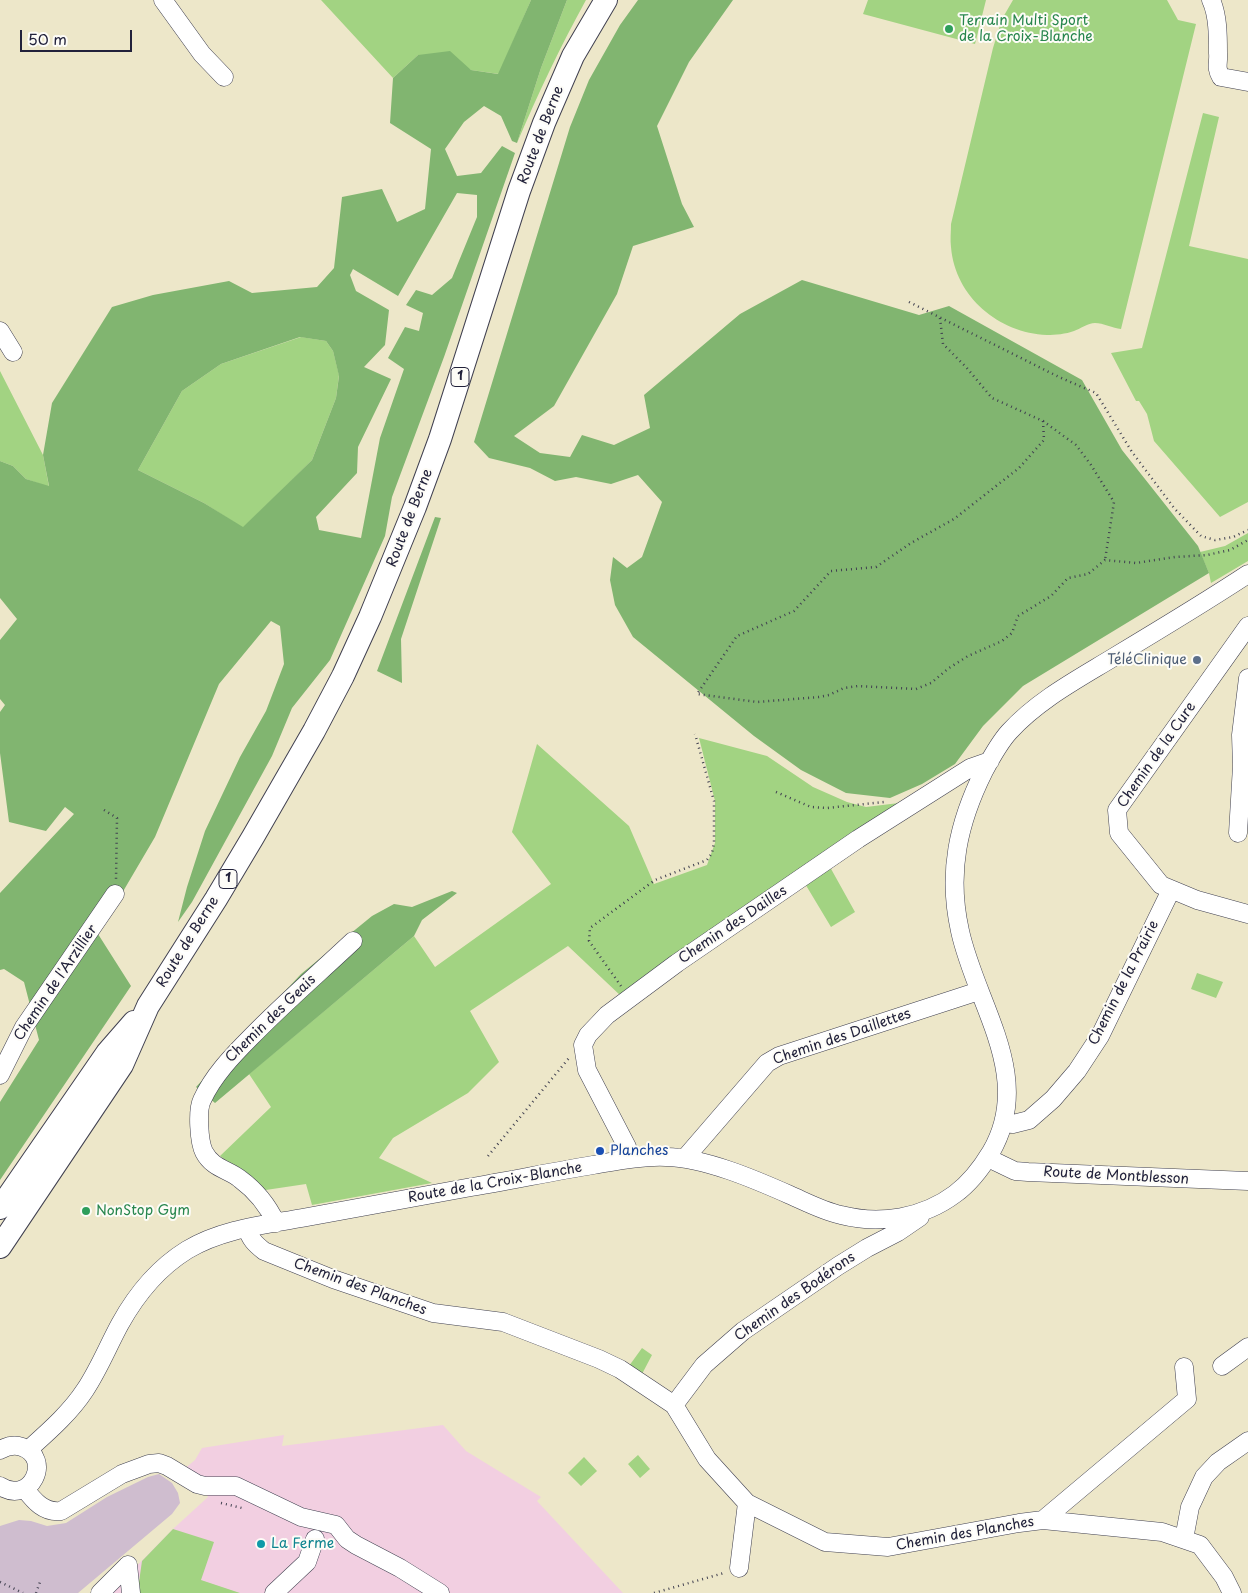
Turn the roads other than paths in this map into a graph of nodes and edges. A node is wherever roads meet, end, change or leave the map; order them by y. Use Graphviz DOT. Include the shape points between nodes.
graph roads {
  1 [pos="163,0"];
  2 [pos="606,0"];
  3 [pos="1211,0"];
  4 [pos="224,77"];
  5 [pos="1248,82"];
  6 [pos="0,331"];
  7 [pos="13,352"];
  8 [pos="1248,574"];
  9 [pos="1245,635"];
  10 [pos="1248,678"];
  11 [pos="990,761"];
  12 [pos="1245,768"];
  13 [pos="1238,834"];
  14 [pos="1171,890"];
  15 [pos="115,894"];
  16 [pos="1248,914"];
  17 [pos="353,941"];
  18 [pos="979,991"];
  19 [pos="148,1006"];
  20 [pos="0,1075"];
  21 [pos="1003,1123"];
  22 [pos="627,1147"];
  23 [pos="685,1158"];
  24 [pos="988,1158"];
  25 [pos="1248,1182"];
  26 [pos="932,1207"];
  27 [pos="0,1208"];
  28 [pos="276,1223"];
  29 [pos="247,1228"];
  30 [pos="0,1247"];
  31 [pos="1248,1347"];
  32 [pos="1222,1366"];
  33 [pos="1184,1367"];
  34 [pos="674,1405"];
  35 [pos="1248,1441"];
  36 [pos="0,1450"];
  37 [pos="28,1450"];
  38 [pos="8,1491"];
  39 [pos="747,1503"];
  40 [pos="1043,1520"];
  41 [pos="315,1539"];
  42 [pos="1184,1539"];
  43 [pos="739,1568"];
  44 [pos="100,1593"];
  45 [pos="131,1593"];
  46 [pos="274,1593"];
  47 [pos="440,1593"];
  48 [pos="1232,1593"];
  1 -- 4 [label="street" via="202,54"];
  2 -- 19 [label="main road, Route de Berne / 1" via="573,56 540,131 440,439 370,617 314,731 224,885"];
  3 -- 5 [label="street" via="1215,8 1217,70 1221,77"];
  6 -- 7 [label="street"];
  8 -- 11 [label="street, Route de la Croix-Blanche" via="1038,706 1008,733"];
  9 -- 14 [label="street, Chemin de la Cure" via="1117,810 1119,833 1161,886"];
  10 -- 12 [label="street" via="1242,735"];
  11 -- 18 [label="street, Route de la Croix-Blanche" via="965,814 956,850 955,896 959,928"];
  11 -- 22 [label="street, Chemin des Dailles" via="970,768 858,840 677,963 607,1015 588,1035 583,1045 587,1070"];
  12 -- 13 [label="street"];
  14 -- 16 [label="street, Chemin de la Cure"];
  14 -- 21 [label="street, Chemin de la Prairie" via="1100,1036 1077,1071 1053,1099 1028,1120"];
  15 -- 20 [label="street, Chemin de l'Arzillier" via="24,1027"];
  17 -- 28 [label="street, Chemin des Geais" via="224,1065 201,1101 199,1130 204,1152 218,1168 239,1178 256,1194"];
  18 -- 21 [label="street, Route de la Croix-Blanche" via="998,1039 1007,1074 1007,1108"];
  18 -- 23 [label="street, Chemin des Daillettes" via="779,1056 767,1063"];
  19 -- 27 [label="main road, Route de Berne / 1" via="107,1053"];
  19 -- 30 [label="main road, Route de Berne / 1" via="122,1066"];
  21 -- 24 [label="street, Route de la Croix-Blanche"];
  23 -- 26 [label="street, Route de la Croix-Blanche" via="726,1170 836,1214 863,1219 898,1218"];
  23 -- 28 [label="street, Route de la Croix-Blanche" via="643,1157"];
  24 -- 25 [label="street, Route de Montblesson" via="1015,1171"];
  24 -- 26 [label="street, Route de la Croix-Blanche" via="956,1193"];
  26 -- 34 [label="street, Chemin des Bodérons" via="743,1331 704,1365"];
  28 -- 29 [label="street, Route de la Croix-Blanche"];
  29 -- 34 [label="street, Chemin des Planches" via="256,1245 322,1275 433,1313 503,1322 620,1369"];
  29 -- 37 [label="street, Route de la Croix-Blanche" via="198,1244 153,1277 135,1298 85,1390"];
  31 -- 32 [label="street"];
  33 -- 40 [label="street, Chemin des Planches" via="1187,1400"];
  34 -- 39 [label="street, Chemin des Planches" via="707,1459"];
  35 -- 42 [label="street" via="1218,1462 1204,1477 1190,1508"];
  36 -- 37 [label="street" via="15,1445"];
  37 -- 38 [label="street" via="35,1458 35,1478"];
  38 -- 47 [label="street" via="52,1512 61,1512 122,1474 159,1463 196,1484 236,1486 300,1517 336,1525 356,1545"];
  39 -- 40 [label="street, Chemin des Planches" via="825,1542 888,1547"];
  39 -- 43 [label="street"];
  40 -- 42 [label="street, Chemin des Planches" via="1162,1532"];
  41 -- 46 [label="street" via="307,1562"];
  42 -- 48 [label="street, Chemin des Planches" via="1200,1545"];
  44 -- 45 [label="street" via="128,1566"];
}
